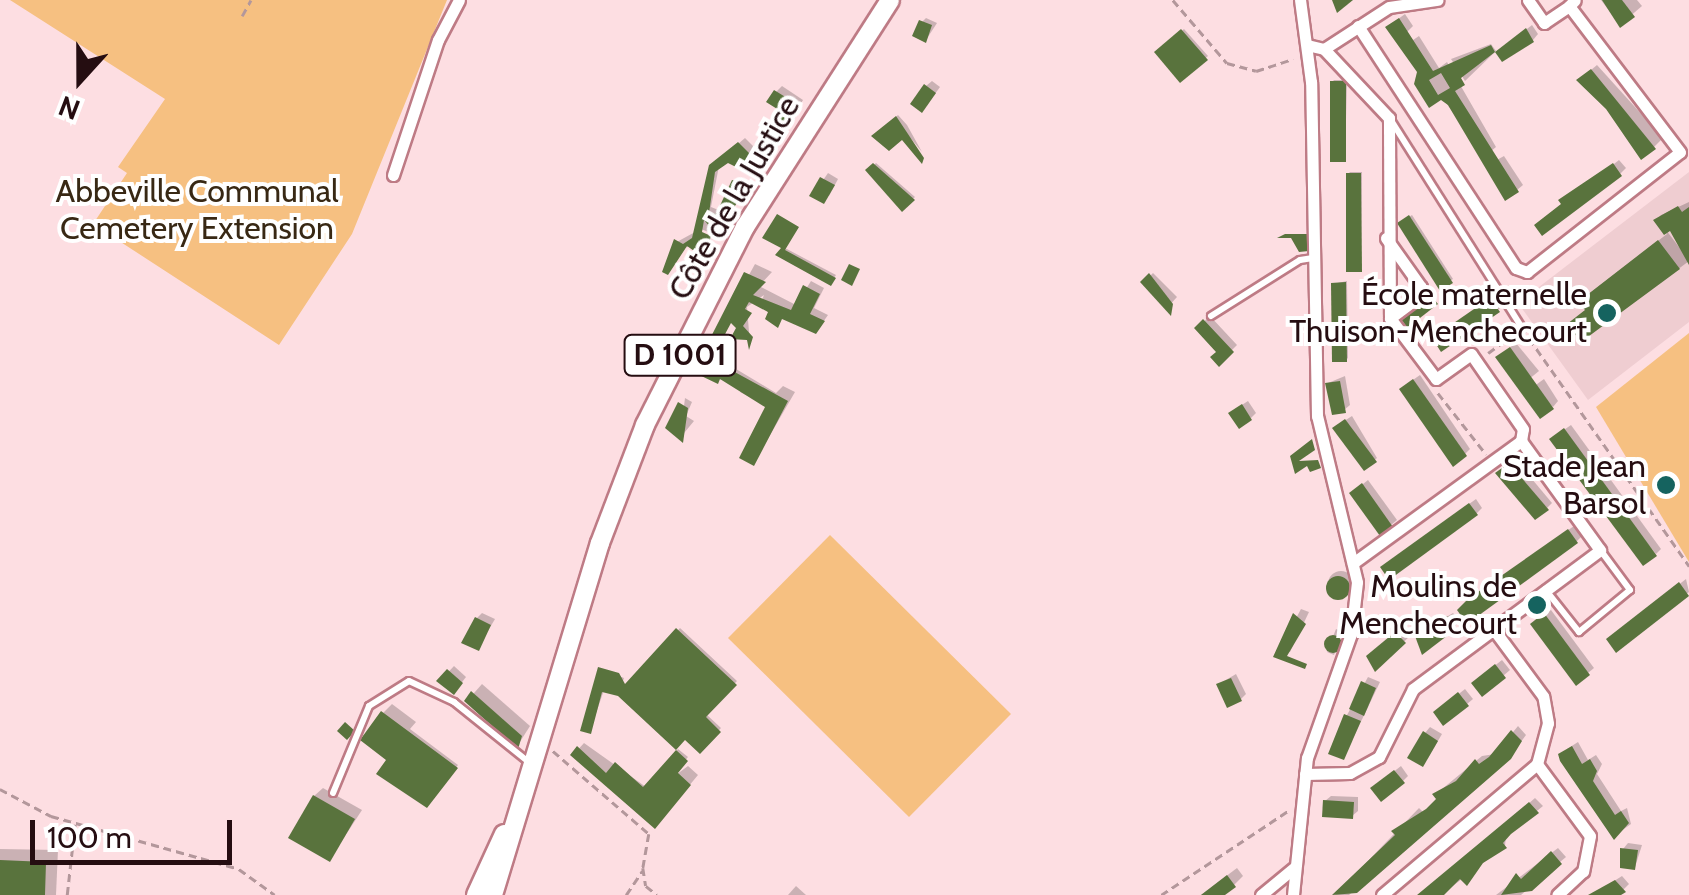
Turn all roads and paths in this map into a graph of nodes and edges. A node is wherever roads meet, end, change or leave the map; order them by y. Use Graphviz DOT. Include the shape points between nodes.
graph roads {
  1 [pos="251,0"];
  2 [pos="459,0"];
  3 [pos="890,0"];
  4 [pos="1173,0"];
  5 [pos="1300,0"];
  6 [pos="1437,0"];
  7 [pos="1528,0"];
  8 [pos="1572,3"];
  9 [pos="242,16"];
  10 [pos="1358,26"];
  11 [pos="1307,48"];
  12 [pos="1324,49"];
  13 [pos="1388,118"];
  14 [pos="393,175"];
  15 [pos="1386,238"];
  16 [pos="1313,258"];
  17 [pos="1522,270"];
  18 [pos="1510,308"];
  19 [pos="1211,316"];
  20 [pos="1390,318"];
  21 [pos="1522,328"];
  22 [pos="1476,361"];
  23 [pos="1436,378"];
  24 [pos="1521,441"];
  25 [pos="1493,462"];
  26 [pos="1600,550"];
  27 [pos="1353,563"];
  28 [pos="1689,566"];
  29 [pos="1545,589"];
  30 [pos="1492,627"];
  31 [pos="544,744"];
  32 [pos="1537,764"];
  33 [pos="535,772"];
  34 [pos="1305,774"];
  35 [pos="0,788"];
  36 [pos="333,793"];
  37 [pos="1300,809"];
  38 [pos="75,823"];
  39 [pos="1294,867"];
  40 [pos="643,868"];
  41 [pos="68,895"];
  42 [pos="275,895"];
  43 [pos="476,895"];
  44 [pos="494,895"];
  45 [pos="626,895"];
  46 [pos="657,895"];
  47 [pos="1161,895"];
  48 [pos="1261,895"];
  49 [pos="1293,895"];
  50 [pos="1382,895"];
  51 [pos="1557,895"];
  1 -- 9 [label="path"];
  2 -- 14 [label="street" via="438,40"];
  3 -- 31 [label="main road, Côte de la Justice / D 1001" via="744,227 646,425 600,543"];
  4 -- 11 [label="path" via="1208,48 1237,67 1275,68"];
  5 -- 11 [label="street"];
  6 -- 10 [label="street" via="1389,8"];
  7 -- 8 [label="street" via="1544,23"];
  8 -- 17 [label="street" via="1680,152"];
  10 -- 12 [label="street"];
  10 -- 17 [label="street"];
  11 -- 12 [label="street"];
  11 -- 16 [label="street"];
  12 -- 13 [label="street"];
  13 -- 15 [label="street"];
  13 -- 18 [label="lane"];
  15 -- 20 [label="street"];
  15 -- 20 [label="street" via="1420,287 1417,298"];
  16 -- 19 [label="lane"];
  16 -- 27 [label="street" via="1317,416"];
  17 -- 18 [label="path" via="1526,292"];
  18 -- 21 [label="lane"];
  20 -- 23 [label="street"];
  21 -- 22 [label="path"];
  21 -- 28 [label="path"];
  22 -- 23 [label="street" via="1471,354"];
  22 -- 24 [label="street" via="1523,429"];
  23 -- 25 [label="path" via="1434,388"];
  24 -- 25 [label="street"];
  24 -- 26 [label="street"];
  25 -- 27 [label="street"];
  26 -- 29 [label="street"];
  26 -- 29 [label="lane" via="1630,590 1579,632"];
  27 -- 34 [label="street" via="1351,634"];
  29 -- 30 [label="street"];
  30 -- 32 [label="street" via="1543,696 1548,724"];
  30 -- 34 [label="street" via="1413,689 1379,757 1350,773"];
  31 -- 33 [label="main road, Côte de la Justice / D 1001"];
  31 -- 40 [label="path" via="649,834"];
  32 -- 50 [label="street"];
  32 -- 51 [label="street" via="1590,836 1584,872"];
  33 -- 36 [label="lane" via="454,702 409,680 369,706"];
  33 -- 43 [label="main road, Côte de la Justice / D 1001"];
  33 -- 44 [label="main road, Côte de la Justice / D 1001"];
  34 -- 37 [label="street"];
  35 -- 38 [label="path"];
  37 -- 39 [label="street"];
  37 -- 47 [label="path" via="1277,814"];
  38 -- 41 [label="path"];
  38 -- 42 [label="path" via="239,869"];
  39 -- 48 [label="street"];
  39 -- 49 [label="street"];
  40 -- 45 [label="path"];
  40 -- 46 [label="path" via="646,886"];
}
